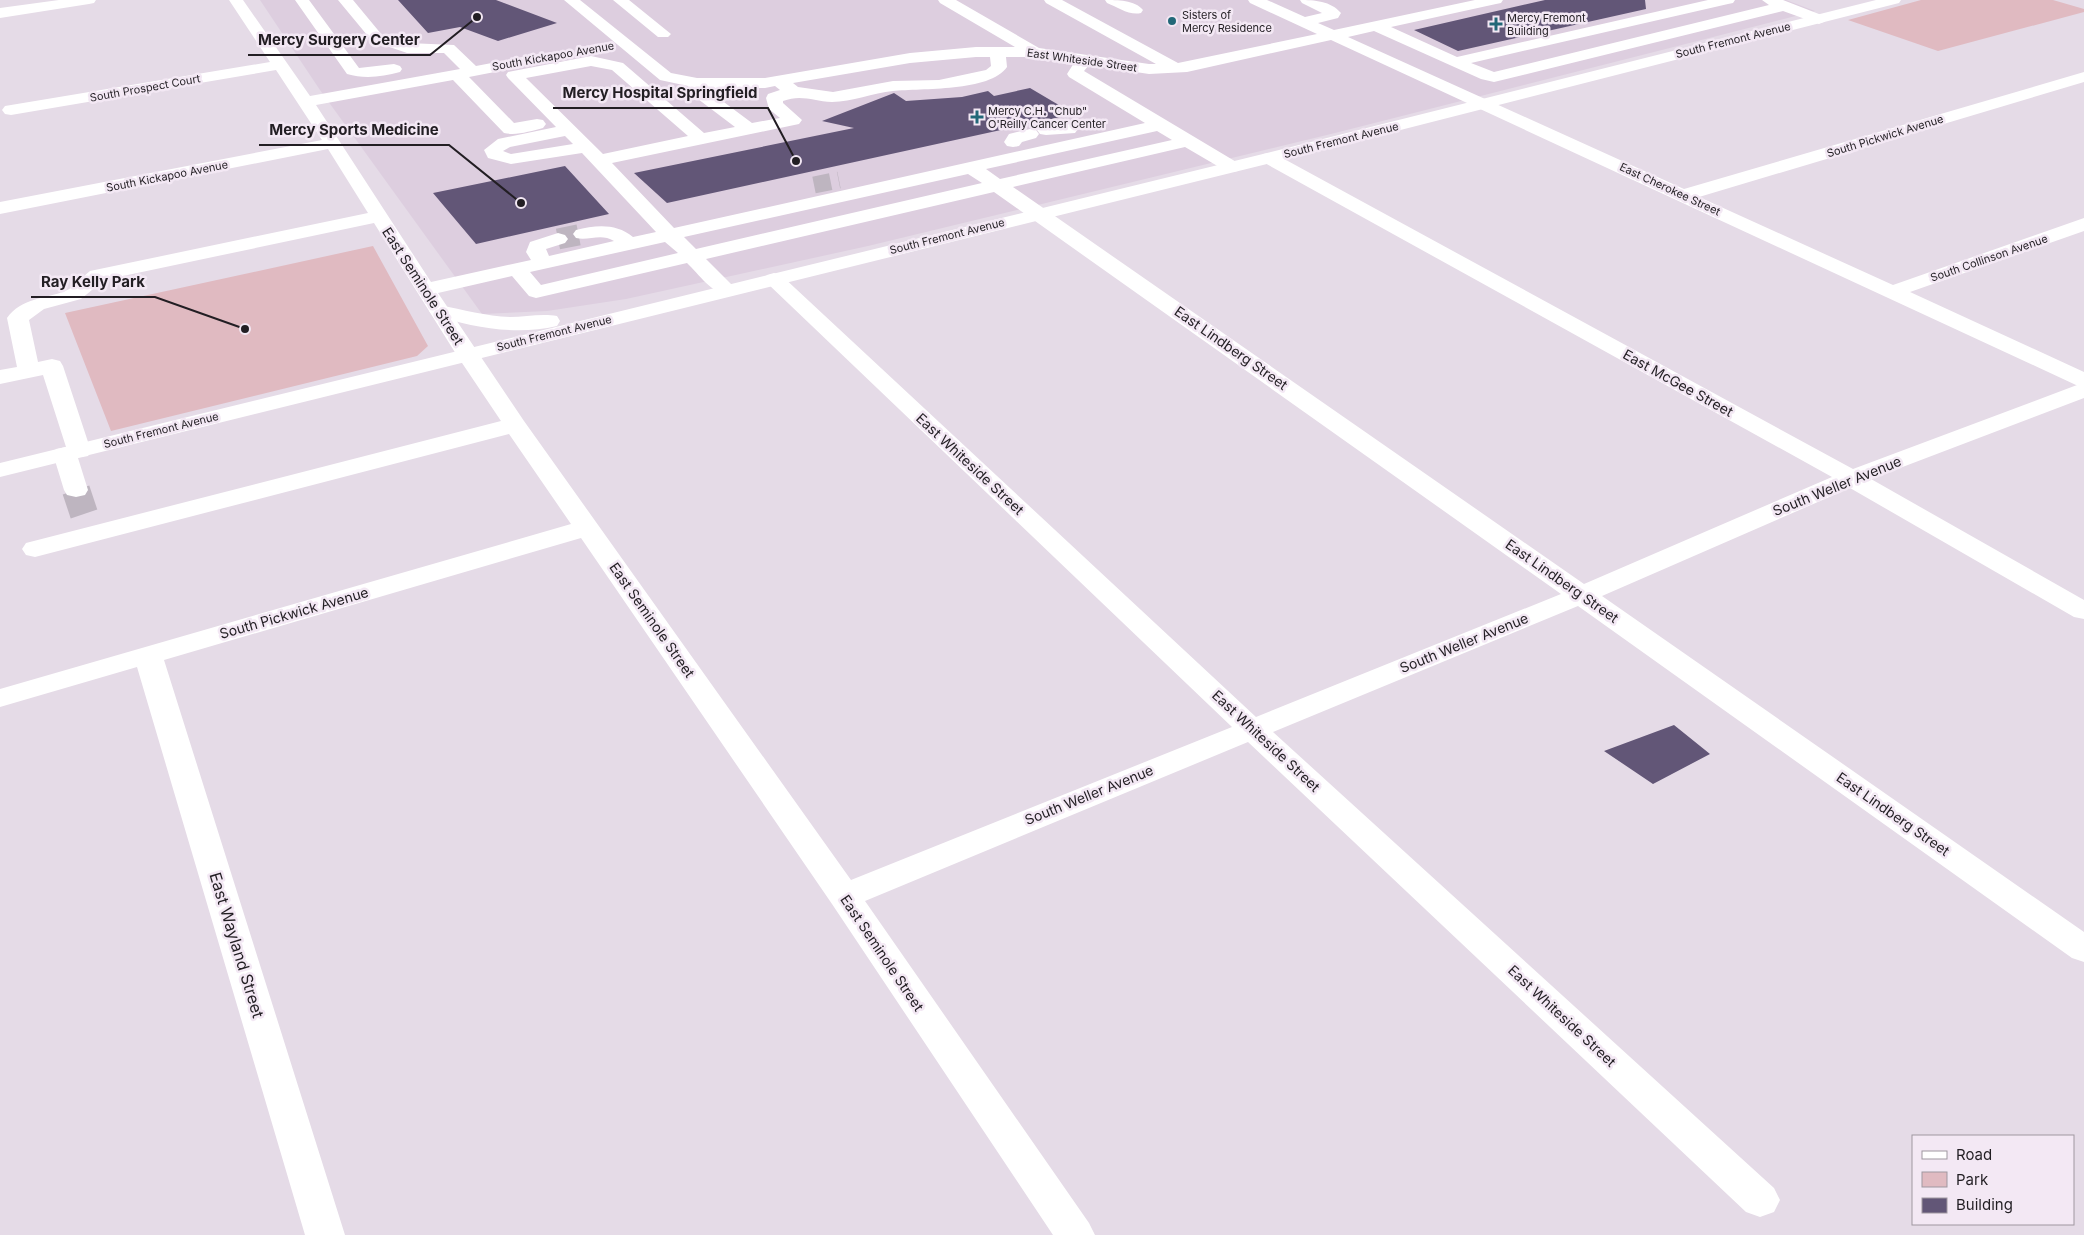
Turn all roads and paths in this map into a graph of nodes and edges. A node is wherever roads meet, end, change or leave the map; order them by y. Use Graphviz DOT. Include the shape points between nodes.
graph roads {
  1 [pos="89,0"];
  2 [pos="236,0"];
  3 [pos="302,0"];
  4 [pos="345,0"];
  5 [pos="598,0"];
  6 [pos="620,0"];
  7 [pos="945,0"];
  8 [pos="1051,0"];
  9 [pos="1112,0"];
  10 [pos="1255,0"];
  11 [pos="1307,0"];
  12 [pos="1496,0"];
  13 [pos="1728,0"];
  14 [pos="1769,0"];
  15 [pos="1894,0"];
  16 [pos="573,2"];
  17 [pos="1784,6"];
  18 [pos="1136,10"];
  19 [pos="0,13"];
  20 [pos="357,15"];
  21 [pos="1819,19"];
  22 [pos="317,21"];
  23 [pos="1305,22"];
  24 [pos="1375,26"];
  25 [pos="1617,26"];
  26 [pos="663,34"];
  27 [pos="1333,35"];
  28 [pos="1650,39"];
  29 [pos="624,44"];
  30 [pos="997,52"];
  31 [pos="1035,52"];
  32 [pos="1684,53"];
  33 [pos="1085,60"];
  34 [pos="1455,62"];
  35 [pos="427,63"];
  36 [pos="279,65"];
  37 [pos="410,66"];
  38 [pos="462,67"];
  39 [pos="1176,68"];
  40 [pos="509,70"];
  41 [pos="666,77"];
  42 [pos="2084,77"];
  43 [pos="778,81"];
  44 [pos="636,82"];
  45 [pos="697,83"];
  46 [pos="793,91"];
  47 [pos="305,102"];
  48 [pos="1483,104"];
  49 [pos="12,110"];
  50 [pos="563,125"];
  51 [pos="1160,125"];
  52 [pos="749,129"];
  53 [pos="1069,129"];
  54 [pos="701,139"];
  55 [pos="1089,141"];
  56 [pos="1188,141"];
  57 [pos="1013,142"];
  58 [pos="333,143"];
  59 [pos="585,147"];
  60 [pos="1031,154"];
  61 [pos="1269,158"];
  62 [pos="599,160"];
  63 [pos="970,167"];
  64 [pos="1232,167"];
  65 [pos="840,180"];
  66 [pos="814,185"];
  67 [pos="996,186"];
  68 [pos="876,189"];
  69 [pos="1685,195"];
  70 [pos="808,204"];
  71 [pos="0,208"];
  72 [pos="1040,214"];
  73 [pos="379,216"];
  74 [pos="2084,224"];
  75 [pos="583,234"];
  76 [pos="670,235"];
  77 [pos="558,239"];
  78 [pos="629,244"];
  79 [pos="692,256"];
  80 [pos="544,263"];
  81 [pos="517,269"];
  82 [pos="774,279"];
  83 [pos="427,289"];
  84 [pos="728,290"];
  85 [pos="1894,291"];
  86 [pos="440,311"];
  87 [pos="467,354"];
  88 [pos="29,371"];
  89 [pos="0,377"];
  90 [pos="2084,380"];
  91 [pos="2084,390"];
  92 [pos="515,425"];
  93 [pos="72,452"];
  94 [pos="0,470"];
  95 [pos="1851,478"];
  96 [pos="76,490"];
  97 [pos="587,528"];
  98 [pos="35,549"];
  99 [pos="1582,595"];
  100 [pos="2084,611"];
  101 [pos="148,656"];
  102 [pos="0,698"];
  103 [pos="1252,728"];
  104 [pos="844,896"];
  105 [pos="2084,949"];
  106 [pos="1760,1200"];
  107 [pos="325,1235"];
  108 [pos="1075,1235"];
  1 -- 19 [label="street"];
  2 -- 36 [label="street, East Seminole Street"];
  3 -- 22 [label="street"];
  4 -- 20 [label="street"];
  5 -- 16 [label="street"];
  6 -- 26 [label="street"];
  7 -- 31 [label="street"];
  8 -- 39 [label="street"];
  9 -- 18 [label="street"];
  10 -- 23 [label="street, East Cherokee Street"];
  11 -- 23 [label="street" via="1333,12 1333,15"];
  12 -- 24 [label="street, East Whiteside Street"];
  13 -- 25 [label="street"];
  14 -- 17 [label="street"];
  15 -- 21 [label="street, South Fremont Avenue"];
  16 -- 29 [label="street, East Whiteside Street"];
  17 -- 21 [label="street"];
  17 -- 28 [label="street"];
  20 -- 22 [label="street"];
  20 -- 38 [label="street" via="377,38 407,48 448,48"];
  21 -- 32 [label="street, South Fremont Avenue"];
  22 -- 37 [label="street" via="353,71 375,72"];
  23 -- 27 [label="street, East Cherokee Street"];
  24 -- 27 [label="street, East Whiteside Street"];
  24 -- 34 [label="street"];
  25 -- 28 [label="street"];
  25 -- 34 [label="street"];
  27 -- 39 [label="street, East Whiteside Street"];
  27 -- 48 [label="street, East Cherokee Street"];
  28 -- 32 [label="street"];
  28 -- 34 [label="street" via="1494,76"];
  29 -- 40 [label="street, South Kickapoo Avenue"];
  29 -- 41 [label="street, East Whiteside Street"];
  30 -- 31 [label="street, East Whiteside Street"];
  30 -- 43 [label="street, East Whiteside Street" via="910,58"];
  30 -- 46 [label="street" via="999,67 991,74 939,85 893,86 833,97"];
  31 -- 33 [label="street, East Whiteside Street"];
  32 -- 48 [label="street, South Fremont Avenue"];
  33 -- 39 [label="street, East Whiteside Street" via="1149,69"];
  33 -- 51 [label="street" via="1076,74"];
  35 -- 38 [label="street"];
  36 -- 47 [label="street, East Seminole Street"];
  36 -- 49 [label="street, South Prospect Court"];
  38 -- 40 [label="street, South Kickapoo Avenue"];
  38 -- 47 [label="street, South Kickapoo Avenue"];
  38 -- 50 [label="street" via="510,129"];
  40 -- 44 [label="street" via="591,61 617,66"];
  40 -- 50 [label="street"];
  41 -- 44 [label="street"];
  41 -- 45 [label="street, East Whiteside Street"];
  42 -- 69 [label="street, South Pickwick Avenue"];
  43 -- 45 [label="street, East Whiteside Street"];
  43 -- 46 [label="street"];
  44 -- 54 [label="street"];
  45 -- 52 [label="street" via="696,89"];
  46 -- 52 [label="street" via="774,98 775,105 794,120"];
  47 -- 58 [label="street, East Seminole Street"];
  48 -- 61 [label="street, South Fremont Avenue"];
  48 -- 69 [label="street, East Cherokee Street"];
  50 -- 59 [label="street"];
  50 -- 59 [label="street" via="504,142 493,150 494,154 511,158"];
  51 -- 55 [label="street"];
  51 -- 56 [label="street"];
  52 -- 54 [label="street"];
  53 -- 55 [label="street"];
  53 -- 57 [label="street"];
  53 -- 57 [label="street" via="1038,132 1015,138"];
  54 -- 62 [label="street"];
  55 -- 60 [label="street"];
  56 -- 64 [label="street"];
  56 -- 67 [label="street"];
  57 -- 60 [label="street"];
  58 -- 71 [label="street, South Kickapoo Avenue"];
  58 -- 73 [label="street, East Seminole Street"];
  59 -- 62 [label="street"];
  60 -- 63 [label="street"];
  61 -- 64 [label="street, South Fremont Avenue"];
  61 -- 95 [label="street, East McGee Street"];
  62 -- 76 [label="street"];
  63 -- 67 [label="street, East Lindberg Street"];
  63 -- 68 [label="street"];
  64 -- 72 [label="street, South Fremont Avenue"];
  65 -- 68 [label="street" via="856,178"];
  66 -- 70 [label="street" via="804,188 799,196"];
  67 -- 72 [label="street, East Lindberg Street"];
  67 -- 79 [label="street"];
  68 -- 70 [label="street"];
  69 -- 85 [label="street, East Cherokee Street"];
  70 -- 76 [label="street"];
  72 -- 82 [label="street, South Fremont Avenue"];
  72 -- 99 [label="street, East Lindberg Street"];
  73 -- 83 [label="street, East Seminole Street"];
  73 -- 88 [label="street" via="97,275 74,295 37,305 18,318"];
  74 -- 85 [label="street, South Collinson Avenue"];
  75 -- 78 [label="street" via="596,231 618,233"];
  76 -- 78 [label="street"];
  76 -- 79 [label="street"];
  77 -- 80 [label="street" via="537,246 536,252"];
  78 -- 80 [label="street"];
  79 -- 81 [label="street" via="536,292"];
  79 -- 84 [label="street"];
  80 -- 81 [label="street"];
  81 -- 83 [label="street"];
  82 -- 84 [label="street, South Fremont Avenue"];
  82 -- 103 [label="street, East Whiteside Street"];
  83 -- 86 [label="street, East Seminole Street"];
  84 -- 86 [label="street" via="681,294 567,318 526,323 486,322"];
  84 -- 87 [label="street, South Fremont Avenue"];
  85 -- 90 [label="street, East Cherokee Street"];
  86 -- 87 [label="street, East Seminole Street"];
  87 -- 92 [label="street, East Seminole Street"];
  87 -- 93 [label="street, South Fremont Avenue"];
  88 -- 89 [label="street"];
  88 -- 93 [label="street" via="52,366"];
  91 -- 95 [label="street, South Weller Avenue"];
  92 -- 97 [label="street, East Seminole Street"];
  92 -- 98 [label="street" via="88,524"];
  93 -- 94 [label="street, South Fremont Avenue"];
  93 -- 96 [label="street"];
  95 -- 99 [label="street, South Weller Avenue"];
  95 -- 100 [label="street, East McGee Street"];
  97 -- 101 [label="street, South Pickwick Avenue"];
  97 -- 104 [label="street, East Seminole Street"];
  99 -- 103 [label="street, South Weller Avenue"];
  99 -- 105 [label="street, East Lindberg Street"];
  101 -- 102 [label="street, South Pickwick Avenue"];
  101 -- 107 [label="street, East Wayland Street"];
  103 -- 104 [label="street, South Weller Avenue"];
  103 -- 106 [label="street, East Whiteside Street"];
  104 -- 108 [label="street, East Seminole Street"];
}
